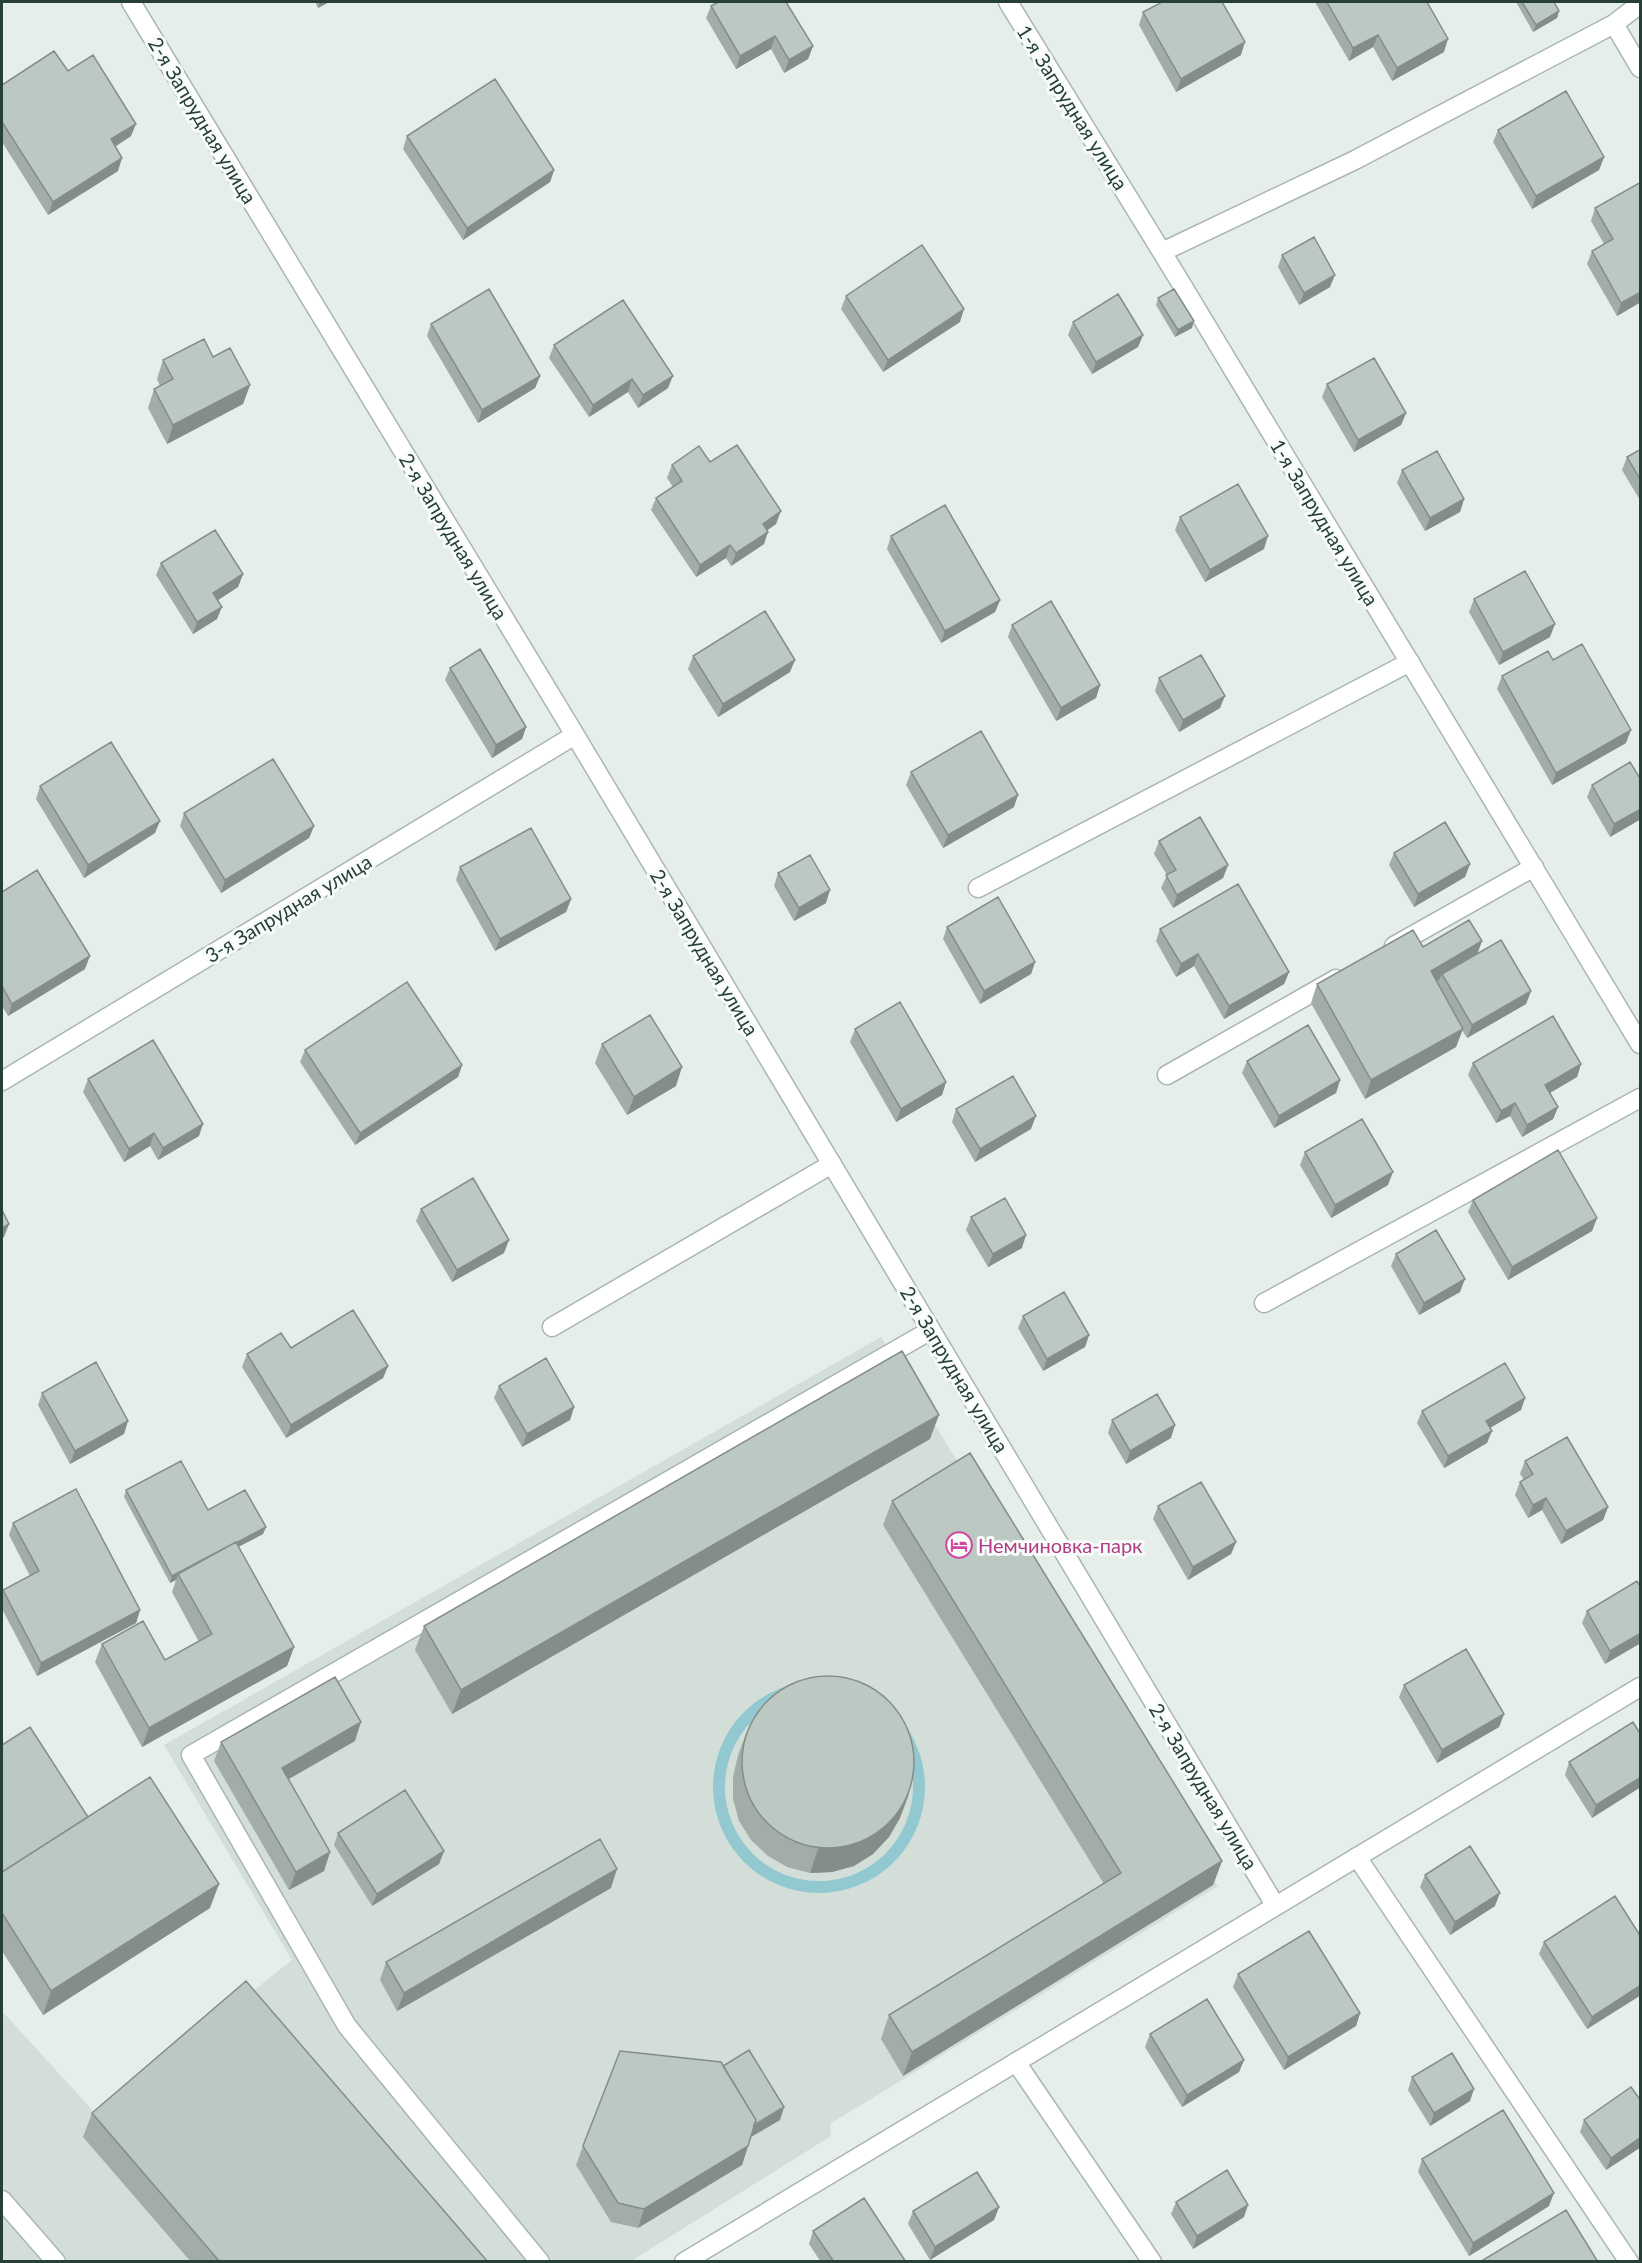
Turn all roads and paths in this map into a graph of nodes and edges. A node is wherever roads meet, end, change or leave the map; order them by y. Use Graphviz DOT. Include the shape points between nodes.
graph roads {
  1 [pos="131,2"];
  2 [pos="1008,2"];
  3 [pos="1641,4"];
  4 [pos="1614,24"];
  5 [pos="1641,68"];
  6 [pos="1162,252"];
  7 [pos="1410,662"];
  8 [pos="575,735"];
  9 [pos="1534,867"];
  10 [pos="978,888"];
  11 [pos="1381,954"];
  12 [pos="1350,971"];
  13 [pos="1641,1044"];
  14 [pos="1167,1075"];
  15 [pos="2,1081"];
  16 [pos="1641,1098"];
  17 [pos="832,1164"];
  18 [pos="1264,1303"];
  19 [pos="552,1327"];
  20 [pos="932,1330"];
  21 [pos="1641,1687"];
  22 [pos="1357,1857"];
  23 [pos="1275,1905"];
  24 [pos="1016,2062"];
  25 [pos="2,2200"];
  26 [pos="56,2262"];
  27 [pos="540,2262"];
  28 [pos="684,2262"];
  29 [pos="1152,2262"];
  30 [pos="1629,2262"];
  1 -- 8 [label="street, 2-я Запрудная улица"];
  2 -- 6 [label="street, 1-я Запрудная улица"];
  3 -- 4 [label="street"];
  4 -- 5 [label="street"];
  4 -- 6 [label="street" via="1355,160"];
  6 -- 7 [label="street, 1-я Запрудная улица"];
  7 -- 9 [label="street, 1-я Запрудная улица"];
  7 -- 10 [label="street"];
  8 -- 15 [label="street, 3-я Запрудная улица"];
  8 -- 17 [label="street, 2-я Запрудная улица"];
  9 -- 11 [label="street"];
  9 -- 13 [label="street, 1-я Запрудная улица"];
  12 -- 14 [label="street"];
  16 -- 18 [label="street"];
  17 -- 19 [label="street"];
  17 -- 20 [label="street, 2-я Запрудная улица"];
  20 -- 23 [label="street, 2-я Запрудная улица"];
  20 -- 27 [label="street" via="191,1755 347,2026"];
  21 -- 22 [label="street"];
  22 -- 23 [label="street"];
  22 -- 30 [label="street"];
  23 -- 24 [label="street"];
  24 -- 28 [label="street"];
  24 -- 29 [label="street"];
  25 -- 26 [label="street"];
}
